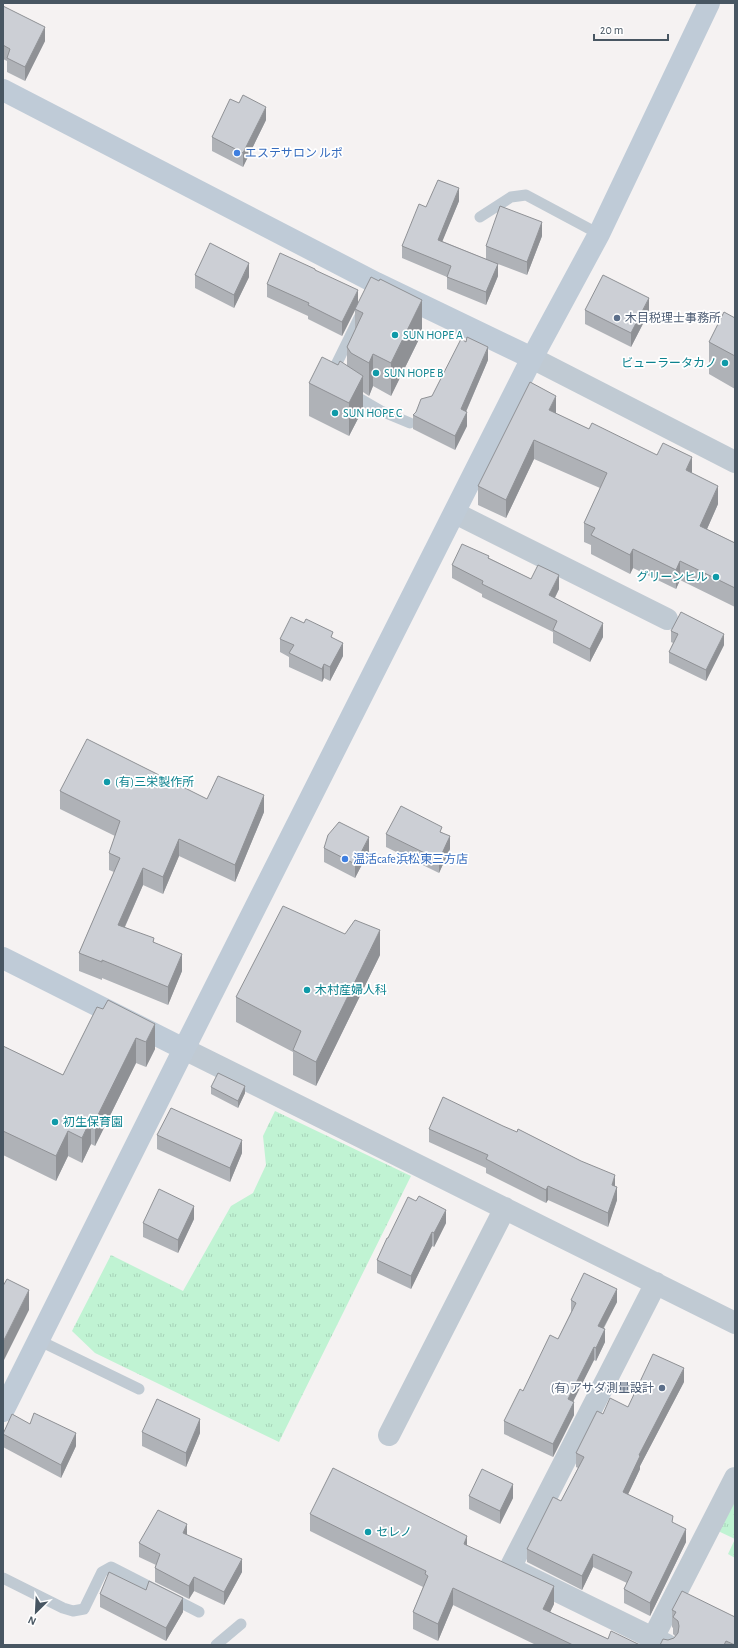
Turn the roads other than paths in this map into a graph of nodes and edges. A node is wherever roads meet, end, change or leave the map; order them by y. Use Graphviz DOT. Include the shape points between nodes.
graph roads {
  1 [pos="709,3"];
  2 [pos="3,90"];
  3 [pos="480,217"];
  4 [pos="599,234"];
  5 [pos="371,294"];
  6 [pos="532,358"];
  7 [pos="410,423"];
  8 [pos="735,462"];
  9 [pos="455,513"];
  10 [pos="667,619"];
  11 [pos="3,958"];
  12 [pos="184,1049"];
  13 [pos="505,1208"];
  14 [pos="656,1282"];
  15 [pos="735,1323"];
  16 [pos="38,1340"];
  17 [pos="139,1389"];
  18 [pos="3,1411"];
  19 [pos="389,1436"];
  20 [pos="735,1478"];
  21 [pos="3,1578"];
  22 [pos="199,1612"];
  23 [pos="241,1624"];
  24 [pos="660,1642"];
  25 [pos="216,1645"];
  1 -- 4 [label="street"];
  2 -- 5 [label="street"];
  3 -- 4 [label="lane" via="511,197 526,195"];
  4 -- 6 [label="street"];
  5 -- 6 [label="street"];
  5 -- 7 [label="lane" via="333,371 346,391 381,411"];
  6 -- 8 [label="street"];
  6 -- 9 [label="street"];
  9 -- 10 [label="street"];
  9 -- 12 [label="street"];
  11 -- 12 [label="street"];
  12 -- 13 [label="street"];
  12 -- 16 [label="street"];
  13 -- 14 [label="street"];
  13 -- 19 [label="street"];
  14 -- 15 [label="street"];
  14 -- 24 [label="street" via="510,1568"];
  16 -- 17 [label="lane"];
  16 -- 18 [label="street"];
  20 -- 24 [label="street"];
  21 -- 22 [label="lane" via="73,1611 84,1609 102,1572 111,1567"];
  23 -- 25 [label="lane"];
}
